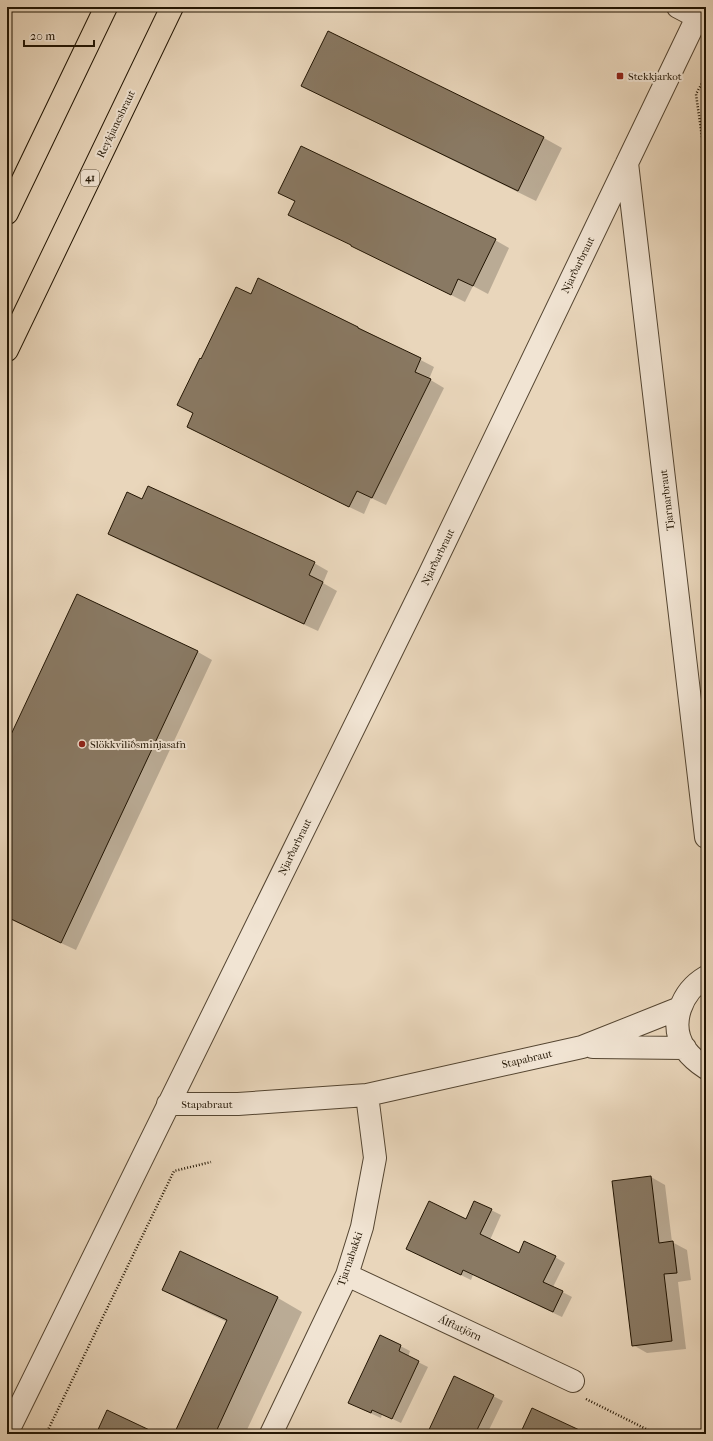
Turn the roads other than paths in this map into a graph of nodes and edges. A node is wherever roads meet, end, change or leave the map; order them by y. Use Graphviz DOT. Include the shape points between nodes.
graph roads {
  1 [pos="106,7"];
  2 [pos="172,7"];
  3 [pos="678,7"];
  4 [pos="700,12"];
  5 [pos="627,163"];
  6 [pos="7,213"];
  7 [pos="7,350"];
  8 [pos="706,837"];
  9 [pos="706,974"];
  10 [pos="680,1008"];
  11 [pos="582,1046"];
  12 [pos="685,1048"];
  13 [pos="706,1068"];
  14 [pos="367,1095"];
  15 [pos="168,1104"];
  16 [pos="347,1275"];
  17 [pos="573,1381"];
  18 [pos="7,1433"];
  19 [pos="271,1434"];
  1 -- 6 [label="highway"];
  2 -- 7 [label="highway, Reykjanesbraut / 41"];
  3 -- 4 [label="street"];
  4 -- 5 [label="street, Njarðarbraut"];
  5 -- 8 [label="street, Tjarnarbraut"];
  5 -- 15 [label="street, Njarðarbraut" via="429,575"];
  9 -- 10 [label="street" via="685,996"];
  10 -- 11 [label="street, Stapabraut"];
  10 -- 12 [label="street" via="678,1022"];
  11 -- 12 [label="street, Stapabraut"];
  11 -- 14 [label="street, Stapabraut"];
  12 -- 13 [label="street" via="695,1061"];
  14 -- 15 [label="street, Stapabraut" via="238,1104"];
  14 -- 16 [label="street, Tjarnabakki" via="375,1158 362,1227"];
  15 -- 18 [label="street, Stapabraut"];
  16 -- 17 [label="street, Álftatjörn"];
  16 -- 19 [label="street, Tjarnabakki"];
}
